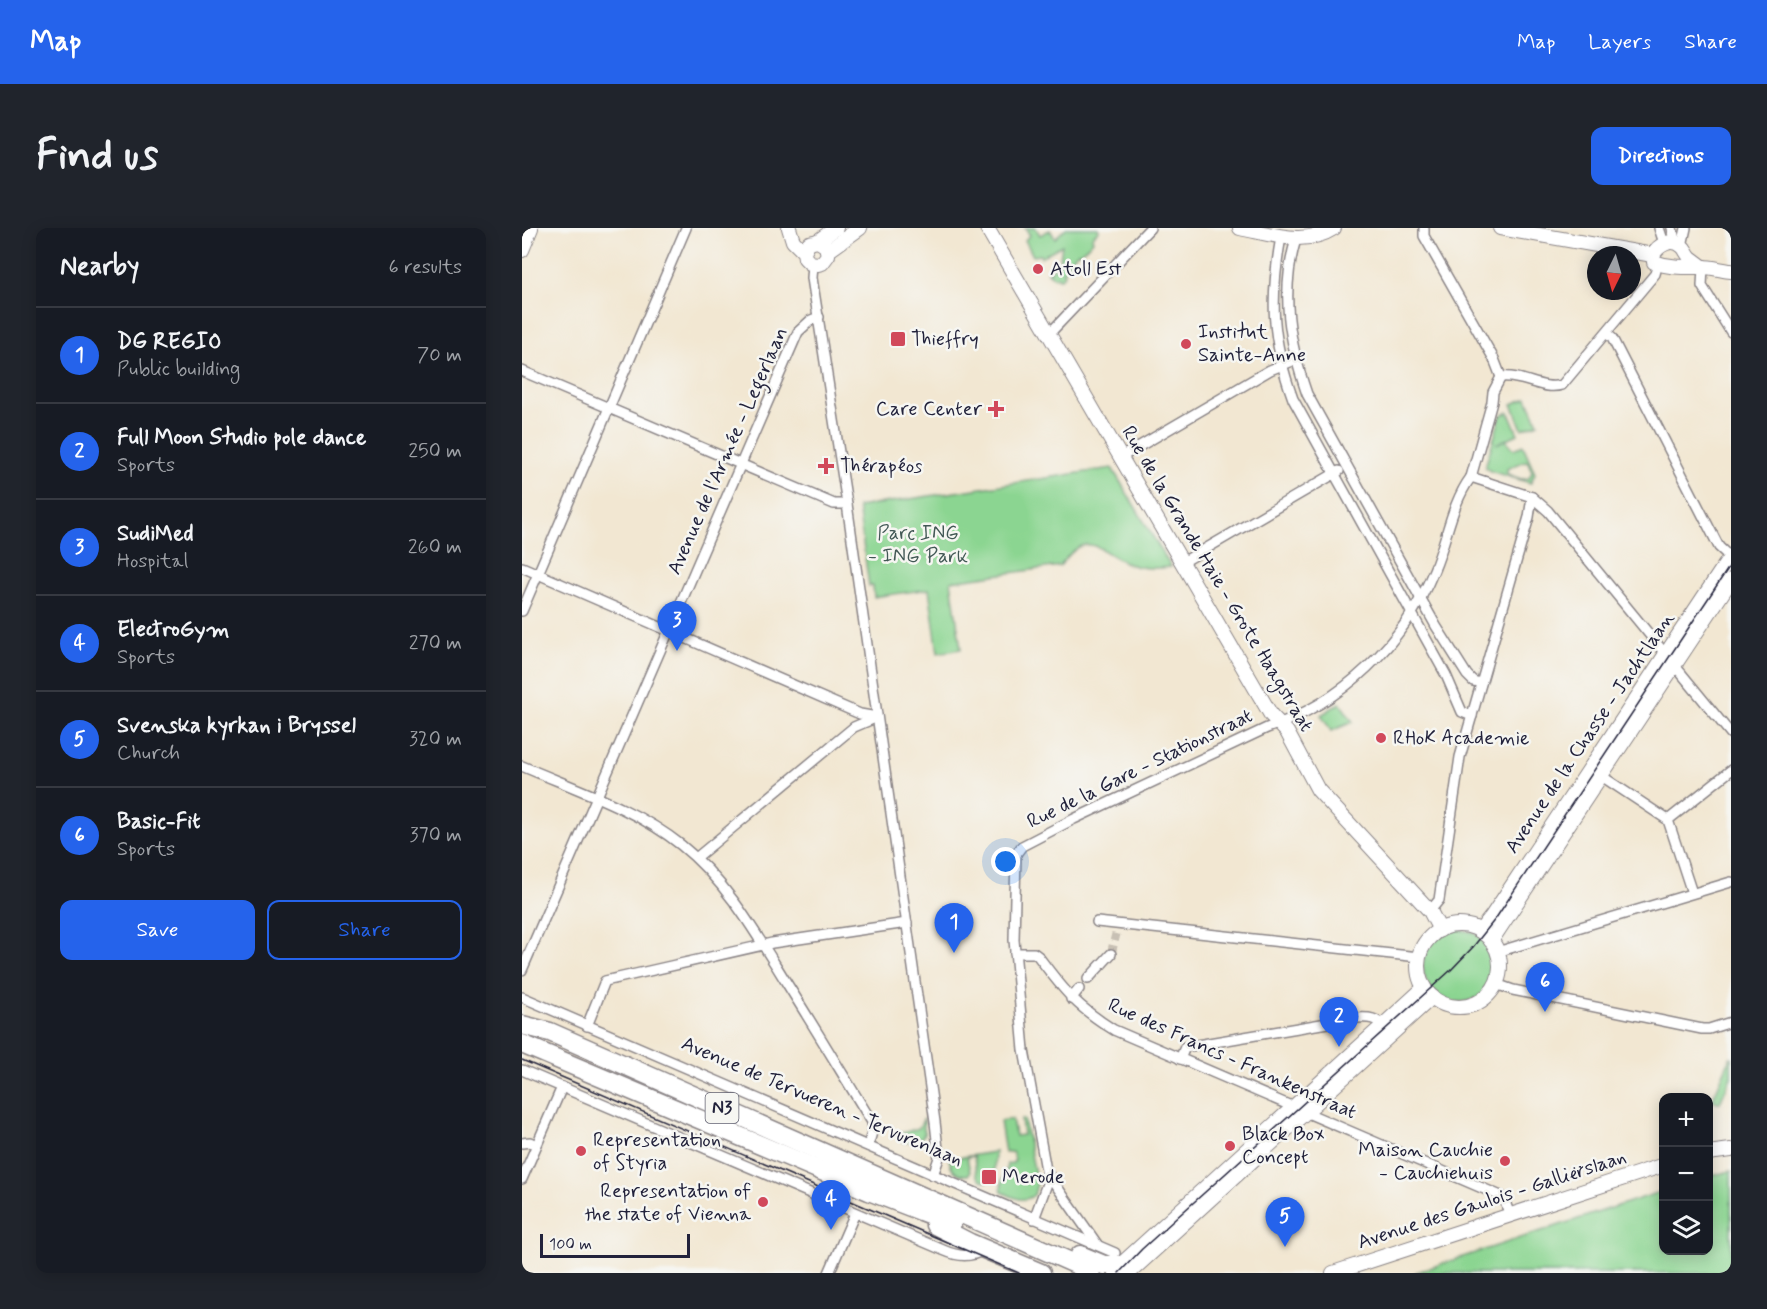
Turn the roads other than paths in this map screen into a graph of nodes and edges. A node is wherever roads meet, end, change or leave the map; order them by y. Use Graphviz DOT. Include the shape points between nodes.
graph roads {
  1 [pos="531,228"];
  2 [pos="686,228"];
  3 [pos="790,228"];
  4 [pos="836,228"];
  5 [pos="860,228"];
  6 [pos="987,228"];
  7 [pos="1150,228"];
  8 [pos="1240,228"];
  9 [pos="1334,228"];
  10 [pos="1424,228"];
  11 [pos="1500,228"];
  12 [pos="1659,228"];
  13 [pos="1672,228"];
  14 [pos="1686,228"];
  15 [pos="1281,237"];
  16 [pos="1296,239"];
  17 [pos="815,246"];
  18 [pos="522,250"];
  19 [pos="1679,251"];
  20 [pos="1656,259"];
  21 [pos="813,264"];
  22 [pos="1703,267"];
  23 [pos="1731,271"];
  24 [pos="819,317"];
  25 [pos="1731,332"];
  26 [pos="1606,333"];
  27 [pos="1049,334"];
  28 [pos="1295,360"];
  29 [pos="1281,365"];
  30 [pos="522,370"];
  31 [pos="1502,377"];
  32 [pos="609,408"];
  33 [pos="1121,458"];
  34 [pos="741,464"];
  35 [pos="1346,467"];
  36 [pos="1334,474"];
  37 [pos="1471,477"];
  38 [pos="1532,497"];
  39 [pos="847,504"];
  40 [pos="1731,557"];
  41 [pos="1183,562"];
  42 [pos="522,567"];
  43 [pos="538,574"];
  44 [pos="1731,580"];
  45 [pos="1420,597"];
  46 [pos="522,610"];
  47 [pos="1412,613"];
  48 [pos="669,631"];
  49 [pos="1670,660"];
  50 [pos="1481,683"];
  51 [pos="1472,716"];
  52 [pos="877,717"];
  53 [pos="1280,724"];
  54 [pos="1731,734"];
  55 [pos="522,766"];
  56 [pos="1731,770"];
  57 [pos="1596,772"];
  58 [pos="597,798"];
  59 [pos="1668,820"];
  60 [pos="696,858"];
  61 [pos="1731,882"];
  62 [pos="1692,894"];
  63 [pos="1430,911"];
  64 [pos="1097,922"];
  65 [pos="907,923"];
  66 [pos="1440,930"];
  67 [pos="1480,931"];
  68 [pos="763,945"];
  69 [pos="1494,946"];
  70 [pos="1015,953"];
  71 [pos="1111,954"];
  72 [pos="1419,957"];
  73 [pos="522,970"];
  74 [pos="1088,979"];
  75 [pos="1496,984"];
  76 [pos="1079,989"];
  77 [pos="1428,992"];
  78 [pos="522,997"];
  79 [pos="1071,999"];
  80 [pos="522,1017"];
  81 [pos="1731,1022"];
  82 [pos="522,1024"];
  83 [pos="587,1026"];
  84 [pos="1387,1030"];
  85 [pos="550,1032"];
  86 [pos="522,1044"];
  87 [pos="1180,1059"];
  88 [pos="522,1070"];
  89 [pos="562,1087"];
  90 [pos="1299,1109"];
  91 [pos="522,1143"];
  92 [pos="536,1145"];
  93 [pos="868,1146"];
  94 [pos="1731,1150"];
  95 [pos="1713,1152"];
  96 [pos="1659,1167"];
  97 [pos="1047,1173"];
  98 [pos="933,1175"];
  99 [pos="522,1179"];
  100 [pos="895,1184"];
  101 [pos="869,1191"];
  102 [pos="855,1213"];
  103 [pos="1510,1215"];
  104 [pos="1034,1219"];
  105 [pos="1098,1246"];
  106 [pos="986,1249"];
  107 [pos="1121,1267"];
  108 [pos="1091,1271"];
  109 [pos="829,1273"];
  110 [pos="1041,1273"];
  111 [pos="1070,1273"];
  112 [pos="1333,1273"];
  1 -- 18 [label="street"];
  2 -- 32 [label="street"];
  3 -- 17 [label="street"];
  4 -- 17 [label="street"];
  5 -- 17 [label="street"];
  6 -- 27 [label="street, Rue de la Grande Haie - Grote Haagstraat"];
  7 -- 27 [label="street"];
  8 -- 15 [label="street"];
  9 -- 16 [label="street" via="1315,238"];
  10 -- 31 [label="street" via="1424,236"];
  11 -- 20 [label="street"];
  12 -- 19 [label="street"];
  13 -- 19 [label="street"];
  14 -- 19 [label="street"];
  15 -- 16 [label="street"];
  15 -- 29 [label="street" via="1274,309"];
  16 -- 28 [label="street" via="1288,297"];
  17 -- 21 [label="street" via="805,258"];
  17 -- 21 [label="street" via="826,260"];
  19 -- 20 [label="street"];
  19 -- 20 [label="street" via="1656,250"];
  19 -- 22 [label="street"];
  20 -- 26 [label="street" via="1655,274"];
  21 -- 24 [label="street"];
  22 -- 23 [label="street"];
  22 -- 25 [label="street" via="1702,286"];
  24 -- 34 [label="street, Avenue de l'Armée - Legerlaan" via="798,332"];
  24 -- 39 [label="street"];
  26 -- 31 [label="street" via="1562,385 1554,387 1513,376"];
  26 -- 40 [label="street" via="1719,546"];
  27 -- 33 [label="street, Rue de la Grande Haie - Grote Haagstraat"];
  28 -- 29 [label="street"];
  28 -- 35 [label="street" via="1307,394"];
  29 -- 33 [label="street"];
  29 -- 36 [label="street" via="1293,399"];
  30 -- 32 [label="street"];
  31 -- 37 [label="street, Rue de la Gare - Stationstraat" via="1493,392"];
  32 -- 34 [label="street"];
  32 -- 43 [label="street"];
  33 -- 41 [label="street, Rue de la Grande Haie - Grote Haagstraat"];
  34 -- 39 [label="street" via="834,504"];
  34 -- 48 [label="street, Avenue de l'Armée - Legerlaan"];
  35 -- 36 [label="street"];
  35 -- 45 [label="street"];
  36 -- 41 [label="street"];
  36 -- 47 [label="street"];
  37 -- 38 [label="street"];
  37 -- 45 [label="street, Rue de la Gare - Stationstraat" via="1461,490 1434,571"];
  38 -- 49 [label="street" via="1548,511"];
  38 -- 50 [label="street"];
  39 -- 52 [label="street"];
  40 -- 49 [label="street, Avenue de la Chasse - Jachtlaan"];
  41 -- 53 [label="street, Rue de la Grande Haie - Grote Haagstraat"];
  42 -- 43 [label="street"];
  43 -- 46 [label="street"];
  43 -- 48 [label="street"];
  44 -- 49 [label="street, Avenue de la Chasse - Jachtlaan"];
  45 -- 47 [label="street, Rue de la Gare - Stationstraat"];
  45 -- 50 [label="street" via="1463,669 1473,681"];
  47 -- 51 [label="street" via="1462,712"];
  47 -- 53 [label="street, Rue de la Gare - Stationstraat" via="1378,658 1354,680 1322,704"];
  48 -- 52 [label="street" via="860,714"];
  48 -- 58 [label="street, Avenue de l'Armée - Legerlaan"];
  49 -- 54 [label="street"];
  49 -- 57 [label="street, Avenue de la Chasse - Jachtlaan"];
  50 -- 51 [label="street"];
  51 -- 63 [label="street" via="1460,758 1439,900"];
  52 -- 60 [label="street" via="854,727"];
  52 -- 65 [label="street"];
  53 -- 63 [label="street, Rue de la Grande Haie - Grote Haagstraat" via="1318,790"];
  53 -- 70 [label="street, Rue de la Gare - Stationstraat" via="1022,846 1016,854 1015,866"];
  55 -- 58 [label="street"];
  56 -- 59 [label="street"];
  57 -- 59 [label="street"];
  57 -- 67 [label="street, Avenue de la Chasse - Jachtlaan"];
  57 -- 69 [label="street, Avenue de la Chasse - Jachtlaan"];
  58 -- 60 [label="street" via="646,821"];
  58 -- 73 [label="street, Avenue de l'Armée - Legerlaan"];
  59 -- 62 [label="street"];
  60 -- 68 [label="street" via="732,897"];
  61 -- 62 [label="street"];
  62 -- 69 [label="street"];
  63 -- 66 [label="street, Rue de la Grande Haie - Grote Haagstraat"];
  64 -- 72 [label="street" via="1116,929"];
  65 -- 68 [label="street"];
  65 -- 98 [label="street" via="939,1158"];
  66 -- 67 [label="street" via="1458,925"];
  66 -- 72 [label="street" via="1426,941"];
  67 -- 69 [label="street"];
  68 -- 83 [label="street" via="605,981"];
  68 -- 93 [label="street" via="872,1122"];
  69 -- 75 [label="street" via="1500,968"];
  70 -- 79 [label="street, Rue des Francs - Frankenstraat" via="1038,956"];
  70 -- 97 [label="street, Rue de la Gare - Stationstraat" via="1024,1050"];
  71 -- 74 [label="street"];
  72 -- 77 [label="street" via="1419,973"];
  75 -- 77 [label="street" via="1482,1000 1465,1006 1446,1005"];
  75 -- 81 [label="street" via="1702,1029"];
  76 -- 79 [label="street"];
  77 -- 84 [label="street"];
  78 -- 83 [label="street, Avenue de Tervueren - Tervurenlaan"];
  79 -- 87 [label="street, Rue des Francs - Frankenstraat" via="1114,1030"];
  80 -- 85 [label="highway"];
  82 -- 85 [label="highway, N3"];
  83 -- 93 [label="street, Avenue de Tervueren - Tervurenlaan"];
  84 -- 87 [label="street" via="1370,1017 1185,1047"];
  84 -- 90 [label="street"];
  85 -- 100 [label="highway, N3"];
  86 -- 101 [label="highway, N3"];
  87 -- 90 [label="street, Rue des Francs - Frankenstraat"];
  88 -- 89 [label="street"];
  89 -- 92 [label="street"];
  89 -- 102 [label="street"];
  90 -- 103 [label="street, Rue des Francs - Frankenstraat" via="1503,1197"];
  90 -- 107 [label="street"];
  91 -- 92 [label="street"];
  92 -- 99 [label="street"];
  93 -- 98 [label="street, Avenue de Tervueren - Tervurenlaan"];
  94 -- 95 [label="street"];
  96 -- 103 [label="street, Avenue des Gaulois - Galliërslaan"];
  97 -- 104 [label="street" via="1046,1191"];
  97 -- 105 [label="street"];
  98 -- 104 [label="street, Avenue de Tervueren - Tervurenlaan"];
  100 -- 107 [label="highway" via="963,1204 1104,1265"];
  100 -- 108 [label="highway, N3"];
  101 -- 106 [label="highway"];
  101 -- 111 [label="highway, N3"];
  102 -- 106 [label="street" via="956,1255 973,1256"];
  102 -- 109 [label="street"];
  103 -- 112 [label="street, Avenue des Gaulois - Galliërslaan"];
  104 -- 105 [label="street, Avenue de Tervueren - Tervurenlaan"];
  105 -- 107 [label="street, Avenue de Tervueren - Tervurenlaan"];
  106 -- 110 [label="highway"];
}
